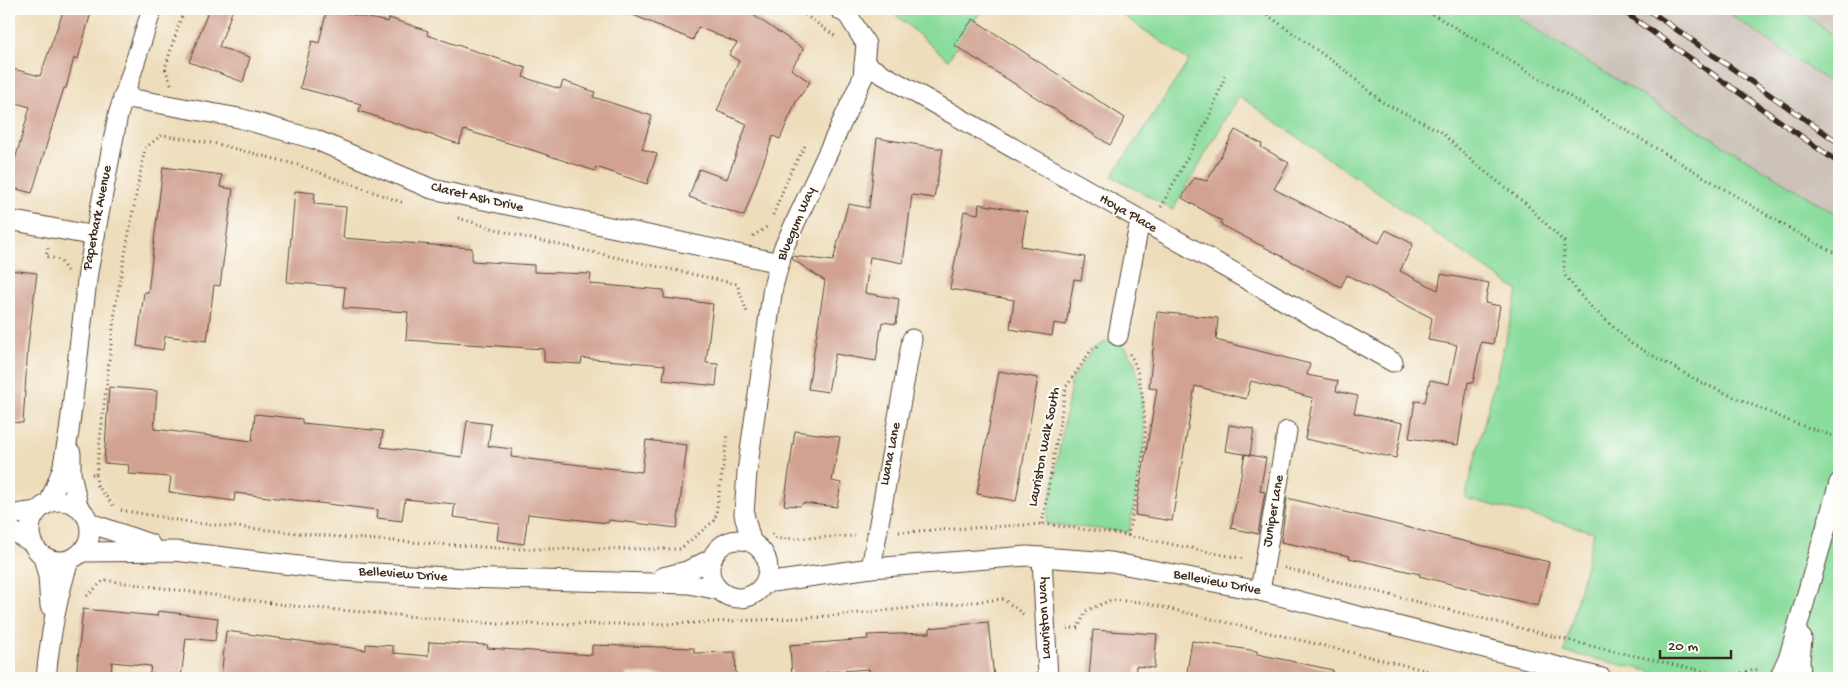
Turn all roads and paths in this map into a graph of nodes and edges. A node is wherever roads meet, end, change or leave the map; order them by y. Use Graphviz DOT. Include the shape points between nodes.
graph roads {
  1 [pos="152,9"];
  2 [pos="184,9"];
  3 [pos="797,9"];
  4 [pos="839,9"];
  5 [pos="1259,9"];
  6 [pos="1424,9"];
  7 [pos="839,39"];
  8 [pos="864,64"];
  9 [pos="1226,74"];
  10 [pos="123,97"];
  11 [pos="177,107"];
  12 [pos="172,136"];
  13 [pos="808,140"];
  14 [pos="410,204"];
  15 [pos="1161,208"];
  16 [pos="455,218"];
  17 [pos="9,220"];
  18 [pos="1140,220"];
  19 [pos="51,228"];
  20 [pos="746,234"];
  21 [pos="95,236"];
  22 [pos="729,252"];
  23 [pos="1839,255"];
  24 [pos="780,263"];
  25 [pos="70,276"];
  26 [pos="723,281"];
  27 [pos="748,314"];
  28 [pos="1118,336"];
  29 [pos="912,340"];
  30 [pos="1393,362"];
  31 [pos="1287,431"];
  32 [pos="70,432"];
  33 [pos="729,432"];
  34 [pos="1839,438"];
  35 [pos="747,472"];
  36 [pos="72,473"];
  37 [pos="96,475"];
  38 [pos="1839,483"];
  39 [pos="78,506"];
  40 [pos="43,507"];
  41 [pos="9,515"];
  42 [pos="90,523"];
  43 [pos="1042,524"];
  44 [pos="9,529"];
  45 [pos="1128,536"];
  46 [pos="751,541"];
  47 [pos="31,542"];
  48 [pos="726,542"];
  49 [pos="175,551"];
  50 [pos="76,556"];
  51 [pos="43,557"];
  52 [pos="1042,557"];
  53 [pos="713,558"];
  54 [pos="767,559"];
  55 [pos="870,568"];
  56 [pos="822,573"];
  57 [pos="765,583"];
  58 [pos="632,584"];
  59 [pos="719,590"];
  60 [pos="1260,591"];
  61 [pos="88,596"];
  62 [pos="1805,600"];
  63 [pos="51,627"];
  64 [pos="1045,628"];
  65 [pos="46,678"];
  66 [pos="1048,678"];
  67 [pos="1458,678"];
  68 [pos="1602,678"];
  69 [pos="1779,678"];
  70 [pos="1801,678"];
  1 -- 10 [label="street, Paperbark Avenue"];
  2 -- 11 [label="path" via="165,68 171,86 179,89"];
  3 -- 7 [label="path"];
  4 -- 8 [label="street, Bluegum Way" via="848,16 866,44"];
  5 -- 34 [label="path" via="1342,68 1382,102 1440,131 1525,203 1564,242 1564,274 1585,301 1632,344 1702,384"];
  6 -- 23 [label="path"];
  8 -- 18 [label="street, Hoya Place"];
  8 -- 24 [label="street, Bluegum Way" via="863,77 783,249"];
  9 -- 15 [label="path" via="1208,119"];
  10 -- 11 [label="street, Claret Ash Drive"];
  10 -- 21 [label="street, Paperbark Avenue"];
  11 -- 12 [label="path"];
  11 -- 22 [label="street, Claret Ash Drive" via="240,118 314,139 432,189"];
  12 -- 14 [label="path" via="298,165"];
  12 -- 37 [label="path" via="162,135 145,148 116,302"];
  13 -- 20 [label="path" via="790,173 768,228 753,236"];
  16 -- 26 [label="path" via="519,236"];
  17 -- 19 [label="street"];
  18 -- 28 [label="street"];
  18 -- 30 [label="street, Hoya Place"];
  19 -- 21 [label="street"];
  19 -- 25 [label="path" via="46,256 60,260"];
  21 -- 32 [label="street, Paperbark Avenue"];
  22 -- 24 [label="street, Claret Ash Drive"];
  22 -- 26 [label="path"];
  24 -- 35 [label="street, Bluegum Way" via="773,287"];
  26 -- 27 [label="path" via="737,284"];
  28 -- 43 [label="path, Lauriston Walk South" via="1092,349 1066,387"];
  28 -- 45 [label="path" via="1134,360 1141,390 1145,439"];
  29 -- 55 [label="street, Luana Lane"];
  31 -- 60 [label="street, Juniper Lane"];
  32 -- 36 [label="street, Paperbark Avenue"];
  32 -- 40 [label="street, Paperbark Avenue" via="62,470"];
  33 -- 37 [label="path" via="715,520 680,550 512,549 195,523 115,508 97,485"];
  35 -- 46 [label="street, Bluegum Way" via="744,514"];
  35 -- 48 [label="street, Bluegum Way"];
  36 -- 37 [label="path"];
  36 -- 39 [label="street, Paperbark Avenue"];
  38 -- 62 [label="street"];
  39 -- 40 [label="street" via="58,501"];
  39 -- 42 [label="street"];
  40 -- 41 [label="street"];
  40 -- 47 [label="street" via="31,522"];
  42 -- 49 [label="street, Belleview Drive"];
  42 -- 50 [label="street" via="88,545"];
  44 -- 47 [label="street"];
  46 -- 48 [label="street"];
  46 -- 54 [label="street"];
  47 -- 51 [label="street"];
  48 -- 53 [label="street"];
  49 -- 50 [label="street, Belleview Drive"];
  49 -- 58 [label="street, Belleview Drive" via="341,571"];
  50 -- 51 [label="street" via="62,562"];
  50 -- 63 [label="street" via="59,592"];
  51 -- 63 [label="street" via="48,576"];
  52 -- 55 [label="street, Belleview Drive"];
  52 -- 60 [label="street, Belleview Drive" via="1111,562"];
  52 -- 64 [label="street, Lauriston Way"];
  53 -- 58 [label="street, Belleview Drive" via="687,571"];
  53 -- 59 [label="street" via="710,567 713,583"];
  54 -- 56 [label="street, Belleview Drive"];
  54 -- 57 [label="street"];
  55 -- 56 [label="street, Belleview Drive"];
  56 -- 57 [label="street, Belleview Drive"];
  57 -- 59 [label="street" via="752,596 741,599"];
  58 -- 59 [label="street, Belleview Drive" via="689,584"];
  60 -- 68 [label="street, Belleview Drive"];
  61 -- 64 [label="path" via="104,580 293,606 508,624 673,624 800,618 1003,599 1026,616 1027,630"];
  62 -- 69 [label="street" via="1789,656"];
  62 -- 70 [label="street"];
  63 -- 65 [label="street"];
  64 -- 66 [label="street, Lauriston Way"];
  64 -- 67 [label="path" via="1078,628 1086,611 1111,600 1141,602"];
}
